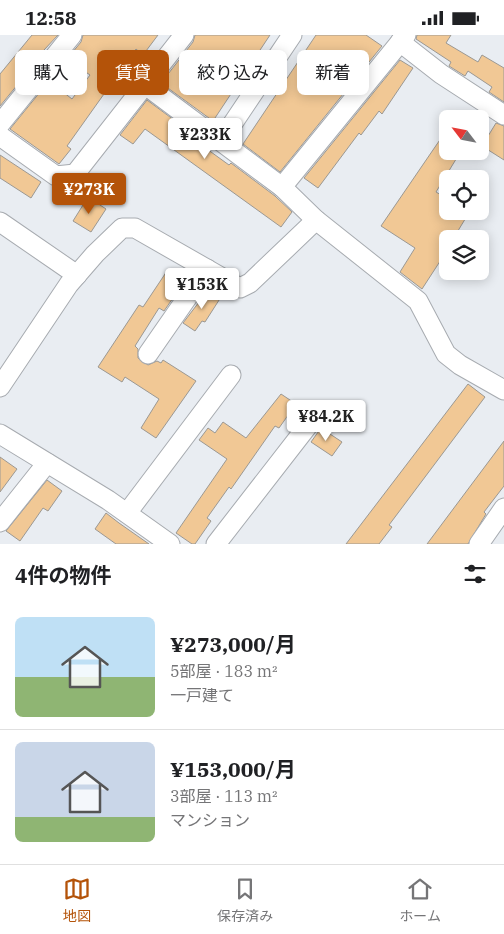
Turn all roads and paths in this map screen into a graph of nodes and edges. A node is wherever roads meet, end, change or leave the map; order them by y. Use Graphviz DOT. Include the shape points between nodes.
graph roads {
  1 [pos="72,35"];
  2 [pos="184,35"];
  3 [pos="292,35"];
  4 [pos="403,39"];
  5 [pos="169,53"];
  6 [pos="136,95"];
  7 [pos="159,95"];
  8 [pos="504,115"];
  9 [pos="0,124"];
  10 [pos="0,136"];
  11 [pos="221,141"];
  12 [pos="282,187"];
  13 [pos="316,220"];
  14 [pos="0,222"];
  15 [pos="207,269"];
  16 [pos="77,275"];
  17 [pos="148,354"];
  18 [pos="231,375"];
  19 [pos="0,387"];
  20 [pos="504,390"];
  21 [pos="313,419"];
  22 [pos="0,434"];
  23 [pos="47,463"];
  24 [pos="504,508"];
  25 [pos="127,513"];
  26 [pos="0,522"];
  27 [pos="170,544"];
  28 [pos="216,544"];
  29 [pos="479,544"];
  1 -- 9 [label="street"];
  2 -- 5 [label="street"];
  3 -- 11 [label="street"];
  4 -- 8 [label="street" via="441,74"];
  4 -- 12 [label="street"];
  6 -- 10 [label="street" via="75,174 56,176"];
  7 -- 11 [label="street"];
  11 -- 12 [label="street"];
  12 -- 13 [label="street"];
  13 -- 15 [label="street" via="250,283 240,288"];
  13 -- 20 [label="street" via="418,301 446,354"];
  14 -- 16 [label="street"];
  15 -- 16 [label="street" via="135,228 122,228"];
  15 -- 17 [label="street"];
  16 -- 19 [label="street"];
  18 -- 25 [label="street"];
  21 -- 28 [label="street"];
  22 -- 23 [label="street"];
  23 -- 25 [label="street"];
  23 -- 26 [label="street"];
  24 -- 29 [label="street"];
  25 -- 27 [label="street"];
}
